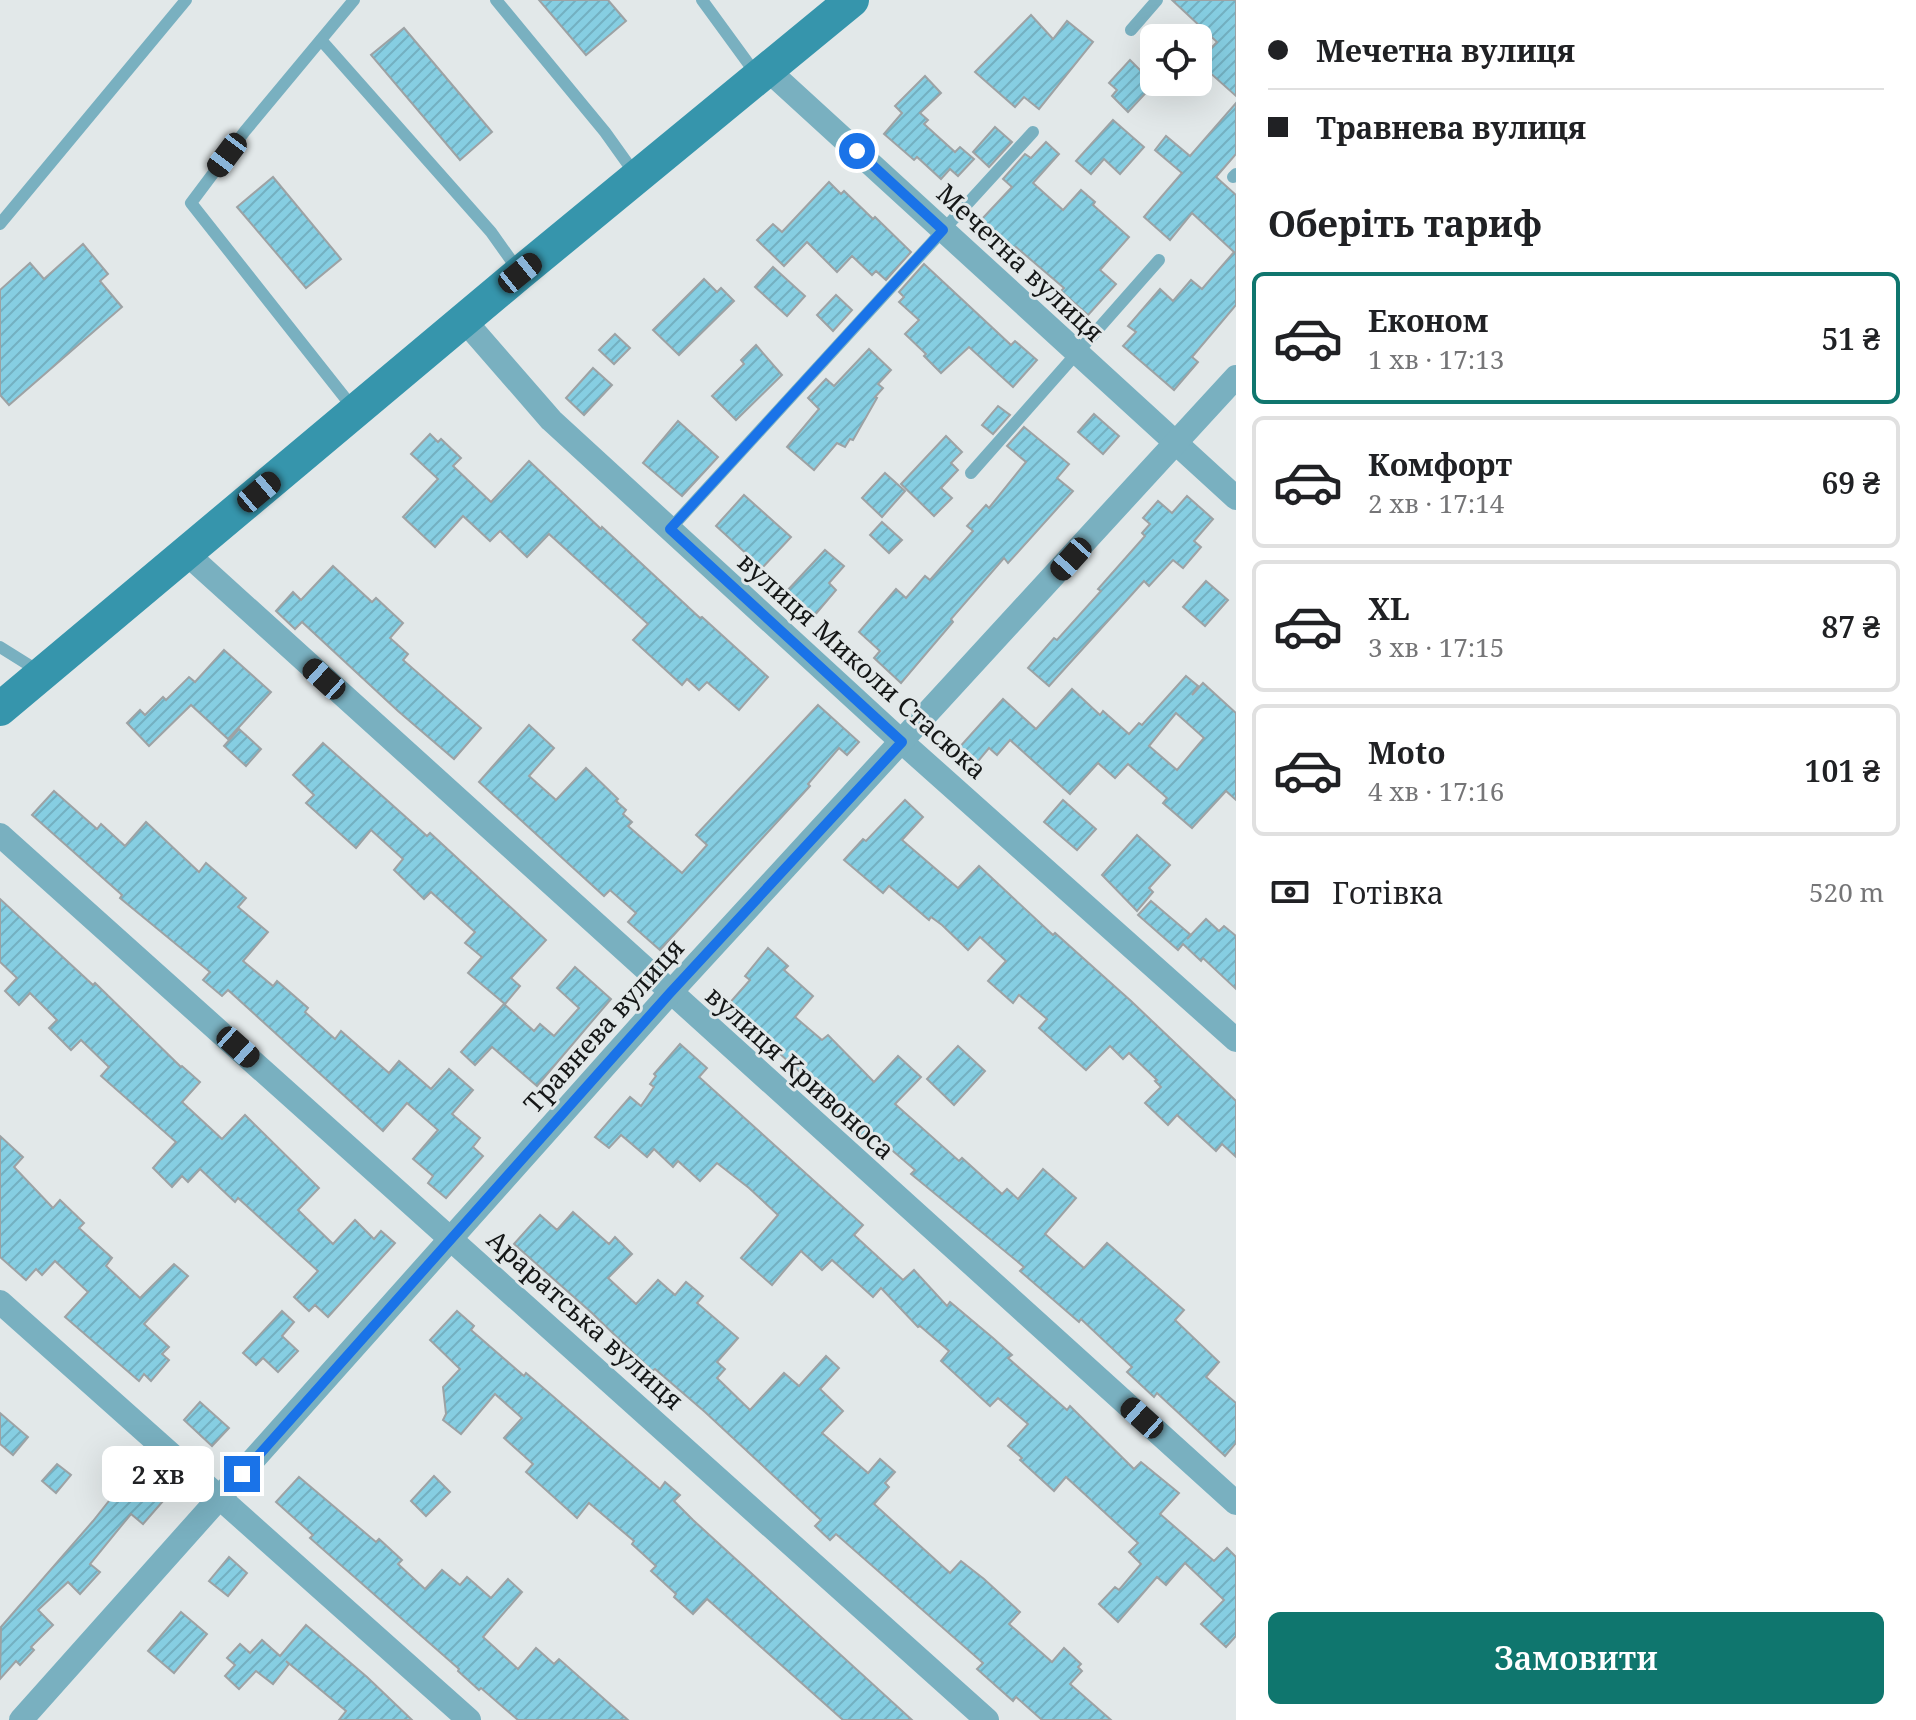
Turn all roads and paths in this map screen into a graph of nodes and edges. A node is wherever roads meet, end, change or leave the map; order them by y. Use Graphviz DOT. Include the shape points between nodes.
graph roads {
  1 [pos="186,0"];
  2 [pos="354,0"];
  3 [pos="496,0"];
  4 [pos="702,0"];
  5 [pos="852,0"];
  6 [pos="1157,0"];
  7 [pos="1131,30"];
  8 [pos="321,40"];
  9 [pos="763,73"];
  10 [pos="1033,132"];
  11 [pos="636,177"];
  12 [pos="0,224"];
  13 [pos="943,230"];
  14 [pos="1159,260"];
  15 [pos="520,273"];
  16 [pos="464,320"];
  17 [pos="1077,353"];
  18 [pos="1236,377"];
  19 [pos="355,410"];
  20 [pos="1176,444"];
  21 [pos="971,473"];
  22 [pos="1236,498"];
  23 [pos="670,529"];
  24 [pos="186,553"];
  25 [pos="0,647"];
  26 [pos="43,674"];
  27 [pos="0,709"];
  28 [pos="902,742"];
  29 [pos="0,835"];
  30 [pos="670,993"];
  31 [pos="1236,1040"];
  32 [pos="451,1237"];
  33 [pos="0,1302"];
  34 [pos="221,1498"];
  35 [pos="1236,1503"];
  36 [pos="21,1720"];
  37 [pos="469,1720"];
  38 [pos="987,1720"];
  1 -- 12 [label="lane"];
  2 -- 8 [label="lane"];
  3 -- 11 [label="lane"];
  4 -- 9 [label="lane"];
  5 -- 9 [label="main road"];
  6 -- 7 [label="lane"];
  8 -- 15 [label="lane" via="491,232"];
  8 -- 19 [label="lane" via="191,203"];
  9 -- 11 [label="main road"];
  9 -- 13 [label="street, Мечетна вулиця"];
  10 -- 13 [label="lane"];
  11 -- 15 [label="main road"];
  13 -- 17 [label="street, Мечетна вулиця"];
  13 -- 23 [label="lane"];
  14 -- 17 [label="lane"];
  15 -- 16 [label="main road"];
  16 -- 19 [label="main road"];
  16 -- 23 [label="street, вулиця Миколи Стасюка" via="551,420"];
  17 -- 20 [label="street, Мечетна вулиця"];
  17 -- 21 [label="lane"];
  18 -- 20 [label="street, Травнева вулиця"];
  19 -- 24 [label="main road"];
  20 -- 22 [label="street, Мечетна вулиця"];
  20 -- 28 [label="street, Травнева вулиця"];
  23 -- 28 [label="street, вулиця Миколи Стасюка"];
  24 -- 26 [label="main road"];
  24 -- 30 [label="street, вулиця Кривоноса"];
  25 -- 26 [label="lane"];
  26 -- 27 [label="main road"];
  28 -- 30 [label="street, Травнева вулиця"];
  28 -- 31 [label="street, вулиця Миколи Стасюка"];
  29 -- 32 [label="street, Араратська вулиця"];
  30 -- 32 [label="street, Травнева вулиця"];
  30 -- 35 [label="street, вулиця Кривоноса"];
  32 -- 34 [label="street, Травнева вулиця"];
  32 -- 38 [label="street, Араратська вулиця"];
  33 -- 34 [label="street"];
  34 -- 36 [label="street, Травнева вулиця"];
  34 -- 37 [label="street"];
}
